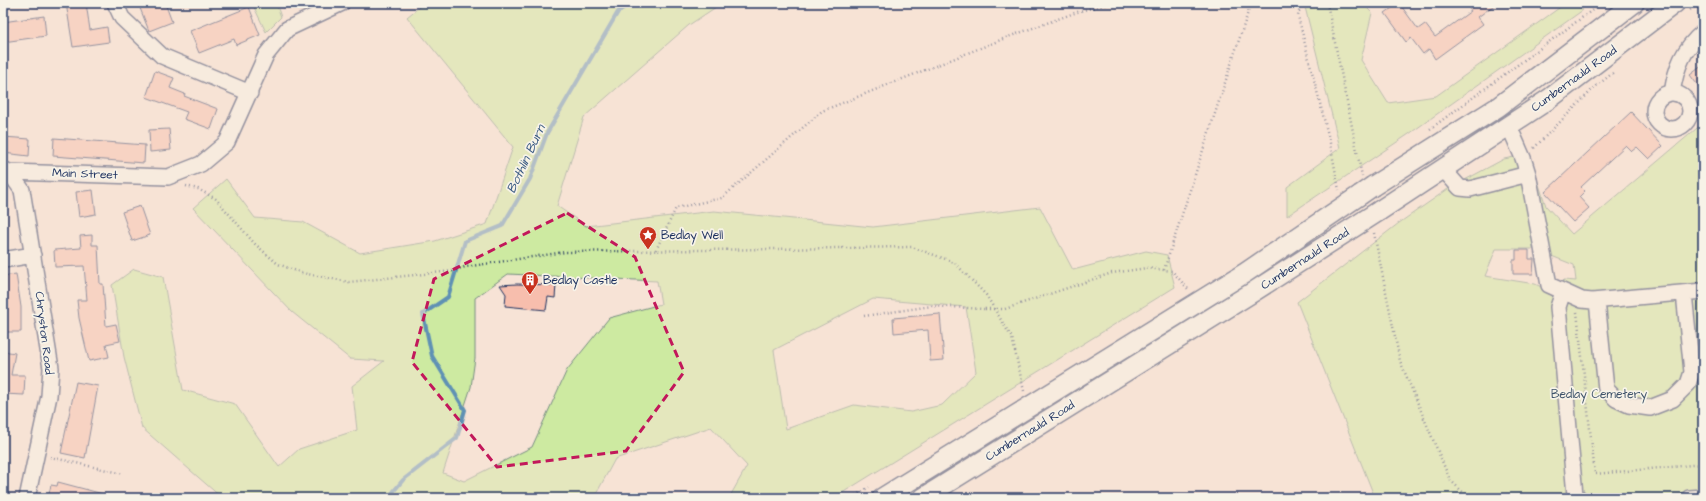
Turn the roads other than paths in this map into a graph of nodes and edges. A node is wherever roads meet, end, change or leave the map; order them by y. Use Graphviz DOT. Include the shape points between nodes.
graph roads {
  1 [pos="115,3"];
  2 [pos="342,3"];
  3 [pos="1634,3"];
  4 [pos="1681,8"];
  5 [pos="1703,32"];
  6 [pos="250,93"];
  7 [pos="1672,93"];
  8 [pos="1509,126"];
  9 [pos="1443,169"];
  10 [pos="6,170"];
  11 [pos="1528,174"];
  12 [pos="33,255"];
  13 [pos="3,260"];
  14 [pos="1703,291"];
  15 [pos="1684,293"];
  16 [pos="1569,295"];
  17 [pos="1597,301"];
  18 [pos="1703,497"];
  19 [pos="27,498"];
  20 [pos="882,498"];
  21 [pos="923,498"];
  22 [pos="1579,498"];
  23 [pos="1689,498"];
  1 -- 6 [label="street" via="122,18 162,56"];
  2 -- 6 [label="street" via="287,29 266,55"];
  3 -- 20 [label="main road, Cumbernauld Road" via="1498,107 1366,188 1245,273"];
  4 -- 8 [label="main road, Cumbernauld Road"];
  5 -- 7 [label="street" via="1691,43 1678,63"];
  6 -- 10 [label="street, Main Street" via="227,142 201,164 168,177"];
  8 -- 9 [label="main road, Cumbernauld Road"];
  8 -- 11 [label="street" via="1524,158"];
  9 -- 11 [label="street" via="1460,188 1470,190"];
  9 -- 21 [label="main road, Cumbernauld Road" via="1372,220"];
  10 -- 12 [label="street, Chryston Road" via="22,190"];
  11 -- 16 [label="street" via="1549,285"];
  12 -- 13 [label="street"];
  12 -- 19 [label="street, Chryston Road" via="51,368 49,396"];
  14 -- 15 [label="street"];
  15 -- 17 [label="street"];
  15 -- 17 [label="street" via="1691,378 1672,399 1650,408 1629,405 1616,399 1606,389"];
  16 -- 17 [label="street" via="1582,300"];
  16 -- 22 [label="street" via="1558,306 1575,495"];
  18 -- 23 [label="street"];
}
